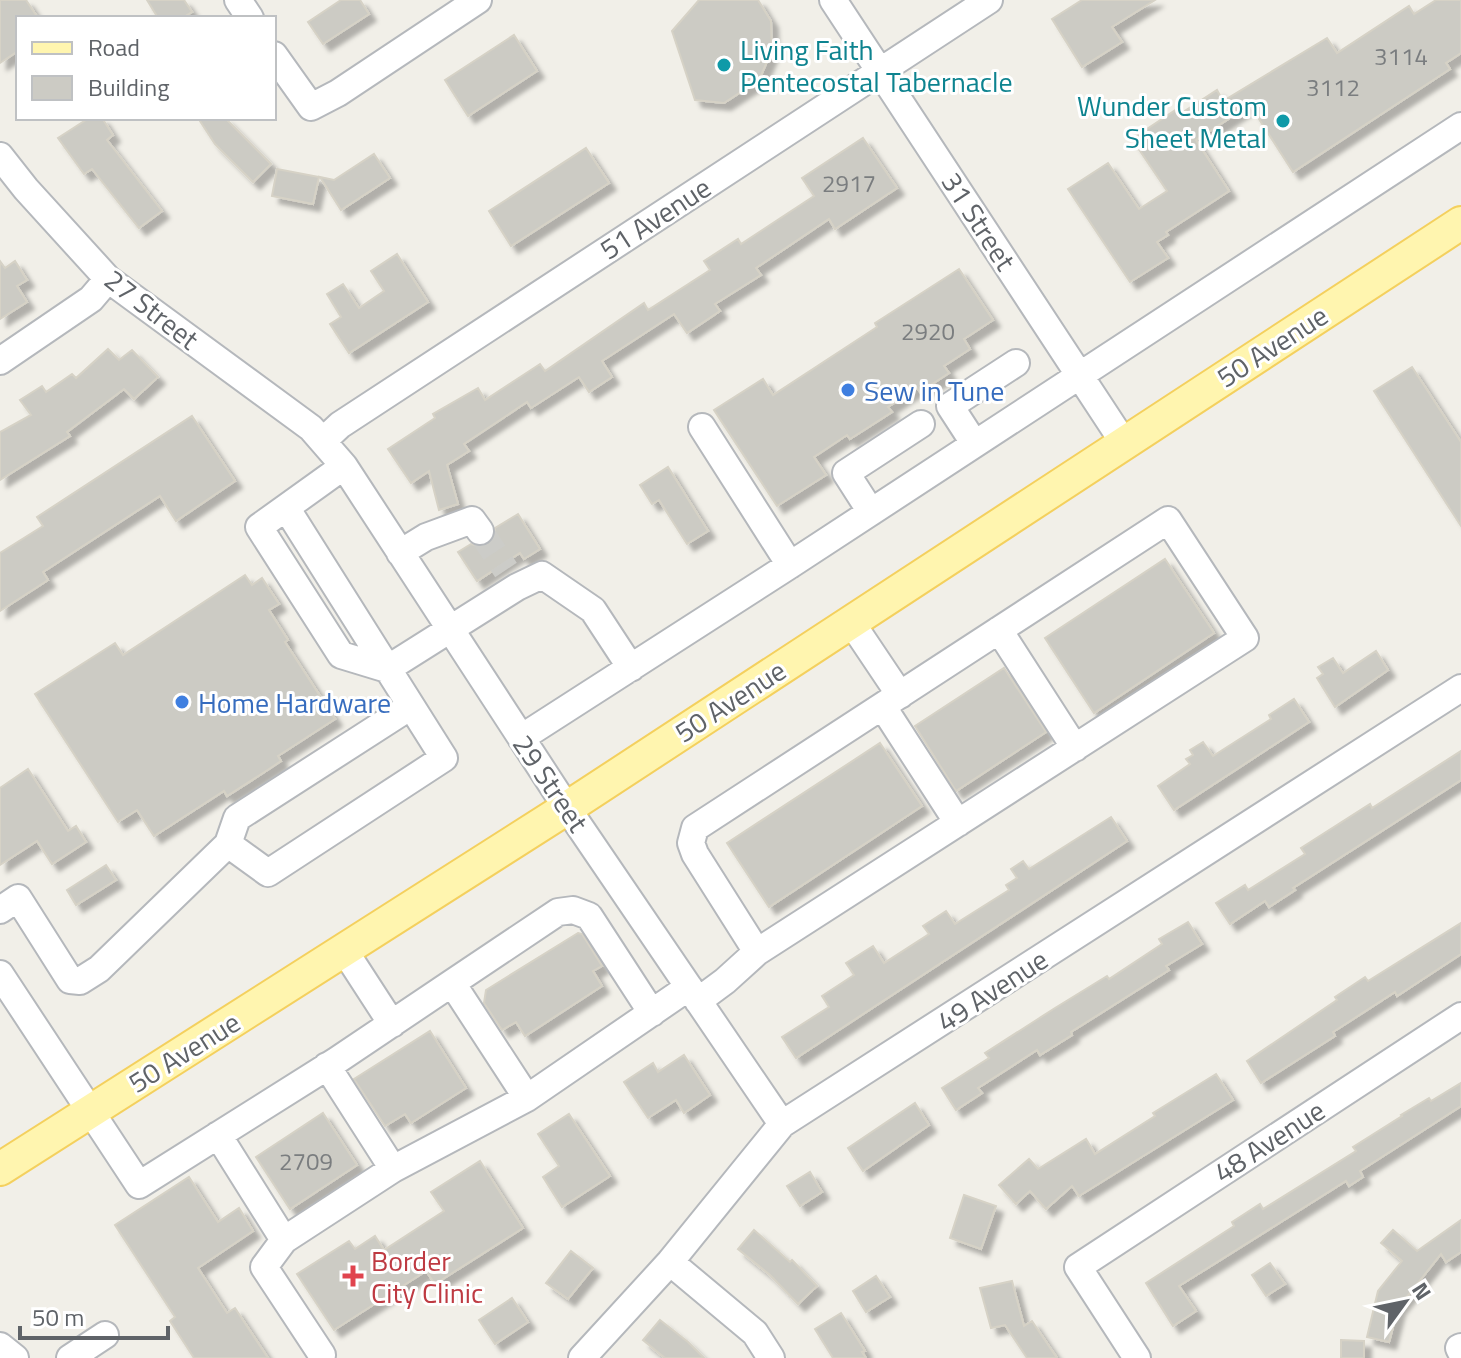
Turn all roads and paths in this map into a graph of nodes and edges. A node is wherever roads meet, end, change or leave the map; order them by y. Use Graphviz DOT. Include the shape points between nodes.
graph roads {
  1 [pos="478,0"];
  2 [pos="833,0"];
  3 [pos="989,0"];
  4 [pos="276,58"];
  5 [pos="881,72"];
  6 [pos="1461,126"];
  7 [pos="0,156"];
  8 [pos="1459,229"];
  9 [pos="108,279"];
  10 [pos="0,361"];
  11 [pos="1016,363"];
  12 [pos="1080,375"];
  13 [pos="921,424"];
  14 [pos="702,427"];
  15 [pos="324,440"];
  16 [pos="974,443"];
  17 [pos="1124,443"];
  18 [pos="344,466"];
  19 [pos="871,512"];
  20 [pos="480,531"];
  21 [pos="400,553"];
  22 [pos="790,565"];
  23 [pos="851,622"];
  24 [pos="450,629"];
  25 [pos="999,630"];
  26 [pos="631,668"];
  27 [pos="387,669"];
  28 [pos="1461,688"];
  29 [pos="892,701"];
  30 [pos="411,706"];
  31 [pos="521,738"];
  32 [pos="1075,748"];
  33 [pos="567,808"];
  34 [pos="958,823"];
  35 [pos="228,844"];
  36 [pos="0,910"];
  37 [pos="344,950"];
  38 [pos="757,952"];
  39 [pos="0,974"];
  40 [pos="452,983"];
  41 [pos="693,994"];
  42 [pos="652,1013"];
  43 [pos="1461,1016"];
  44 [pos="392,1024"];
  45 [pos="327,1066"];
  46 [pos="527,1098"];
  47 [pos="89,1112"];
  48 [pos="782,1124"];
  49 [pos="218,1135"];
  50 [pos="0,1169"];
  51 [pos="393,1169"];
  52 [pos="284,1240"];
  53 [pos="670,1262"];
  54 [pos="105,1335"];
  55 [pos="0,1346"];
  56 [pos="322,1355"];
  57 [pos="15,1358"];
  58 [pos="70,1358"];
  59 [pos="582,1358"];
  60 [pos="771,1358"];
  61 [pos="1137,1358"];
  1 -- 4 [label="street" via="311,107"];
  2 -- 5 [label="street, 31 Street"];
  3 -- 5 [label="street, 51 Avenue"];
  5 -- 12 [label="street, 31 Street"];
  5 -- 15 [label="street, 51 Avenue"];
  6 -- 12 [label="street"];
  7 -- 9 [label="street, 27 Street"];
  8 -- 17 [label="main road, 50 Avenue"];
  9 -- 10 [label="street" via="91,299"];
  9 -- 15 [label="street, 27 Street"];
  11 -- 16 [label="street" via="950,406"];
  12 -- 16 [label="street"];
  12 -- 17 [label="street, 31 Street"];
  13 -- 19 [label="street" via="846,473"];
  14 -- 22 [label="street"];
  15 -- 18 [label="street, 29 Street"];
  16 -- 19 [label="street"];
  17 -- 23 [label="main road, 50 Avenue"];
  18 -- 21 [label="street, 29 Street"];
  18 -- 27 [label="street" via="287,509"];
  19 -- 22 [label="street"];
  20 -- 21 [label="street" via="472,520"];
  21 -- 24 [label="street, 29 Street"];
  22 -- 26 [label="street"];
  23 -- 29 [label="street"];
  23 -- 33 [label="main road, 50 Avenue"];
  24 -- 26 [label="street" via="512,578 542,575 593,610"];
  24 -- 27 [label="street"];
  24 -- 31 [label="street, 29 Street"];
  25 -- 29 [label="street"];
  25 -- 32 [label="street"];
  25 -- 32 [label="street" via="1168,520 1245,638"];
  26 -- 31 [label="street"];
  27 -- 30 [label="street"];
  28 -- 48 [label="street, 49 Avenue"];
  29 -- 34 [label="street"];
  29 -- 38 [label="street" via="695,828 695,854"];
  30 -- 35 [label="street" via="237,818"];
  30 -- 35 [label="street" via="444,758 268,873"];
  31 -- 33 [label="street, 29 Street"];
  32 -- 34 [label="street"];
  33 -- 37 [label="main road, 50 Avenue"];
  33 -- 41 [label="street, 29 Street"];
  34 -- 38 [label="street"];
  35 -- 36 [label="street" via="99,969 80,981 70,980 18,898"];
  37 -- 44 [label="street"];
  37 -- 47 [label="main road, 50 Avenue"];
  38 -- 41 [label="street" via="725,981"];
  39 -- 47 [label="street"];
  40 -- 42 [label="street" via="558,912 573,910 589,916"];
  40 -- 44 [label="street"];
  40 -- 46 [label="street"];
  41 -- 42 [label="street"];
  41 -- 48 [label="street, 29 Street"];
  42 -- 46 [label="street"];
  43 -- 61 [label="street, 48 Avenue" via="1078,1267"];
  44 -- 45 [label="street"];
  45 -- 49 [label="street"];
  45 -- 51 [label="street"];
  46 -- 51 [label="street"];
  47 -- 49 [label="street" via="139,1185"];
  47 -- 50 [label="main road, 50 Avenue"];
  48 -- 53 [label="street, 49 Avenue"];
  49 -- 52 [label="street"];
  51 -- 52 [label="street"];
  52 -- 56 [label="street" via="264,1267"];
  53 -- 59 [label="street, 49 Avenue"];
  53 -- 60 [label="street" via="755,1333"];
  54 -- 58 [label="street"];
  55 -- 57 [label="street"];
}
